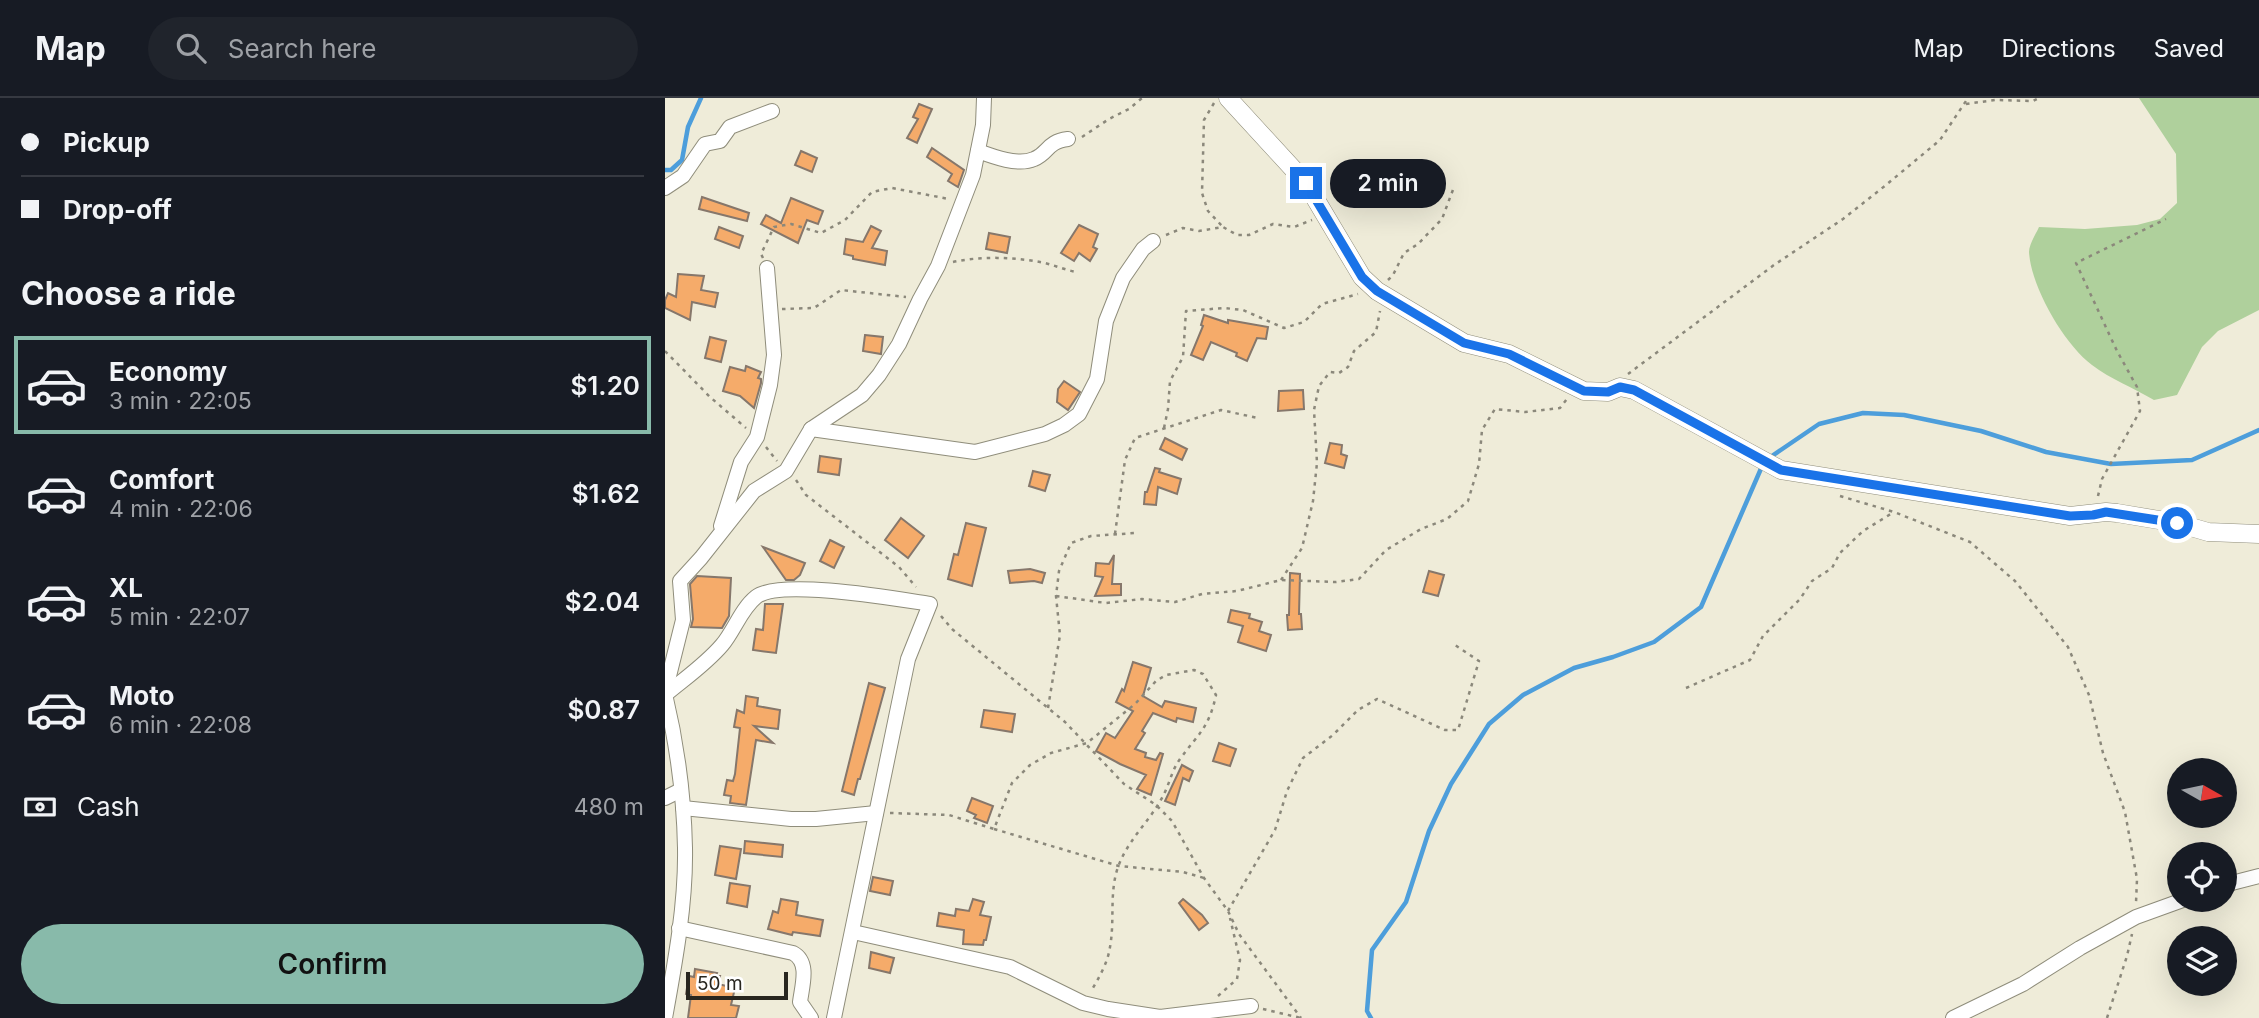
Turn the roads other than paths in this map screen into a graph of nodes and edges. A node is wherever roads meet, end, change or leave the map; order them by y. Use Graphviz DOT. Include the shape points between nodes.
graph roads {
  1 [pos="984,98"];
  2 [pos="1228,98"];
  3 [pos="772,111"];
  4 [pos="1068,139"];
  5 [pos="978,151"];
  6 [pos="665,188"];
  7 [pos="1153,241"];
  8 [pos="767,268"];
  9 [pos="811,429"];
  10 [pos="2259,534"];
  11 [pos="717,538"];
  12 [pos="665,694"];
  13 [pos="670,735"];
  14 [pos="681,790"];
  15 [pos="665,798"];
  16 [pos="683,808"];
  17 [pos="876,813"];
  18 [pos="2259,876"];
  19 [pos="2237,882"];
  20 [pos="2167,906"];
  21 [pos="679,928"];
  22 [pos="853,932"];
  23 [pos="1251,1006"];
  24 [pos="666,1018"];
  25 [pos="811,1018"];
  26 [pos="834,1018"];
  27 [pos="1953,1018"];
  1 -- 5 [label="street"];
  2 -- 10 [label="street" via="1306,183 1362,277 1377,291 1464,343 1509,354 1584,391 1634,390 1781,470 2070,516 2117,513 2208,531"];
  3 -- 6 [label="street" via="730,127 720,141 705,144 683,176"];
  4 -- 5 [label="street" via="1056,141 1034,160 1006,161"];
  5 -- 9 [label="street" via="938,266 899,344 862,395"];
  7 -- 9 [label="street" via="1123,278 1106,321 1097,379 1079,414 1065,425 975,452"];
  8 -- 11 [label="street" via="774,355 769,385 757,437 741,462"];
  9 -- 11 [label="street" via="786,471 754,491"];
  11 -- 12 [label="street" via="680,581 683,620"];
  12 -- 13 [label="street"];
  12 -- 17 [label="street" via="720,647 748,606 766,592 857,593 930,604 908,659"];
  13 -- 14 [label="street"];
  14 -- 15 [label="street"];
  14 -- 16 [label="street"];
  16 -- 17 [label="street" via="791,819"];
  16 -- 21 [label="street"];
  17 -- 22 [label="street"];
  18 -- 19 [label="street"];
  20 -- 27 [label="street" via="2136,917 2023,984"];
  21 -- 24 [label="street"];
  21 -- 25 [label="street" via="800,957 804,964 800,1002"];
  22 -- 23 [label="street" via="1010,967 1083,1003 1108,1009 1160,1017"];
  22 -- 26 [label="street"];
}
